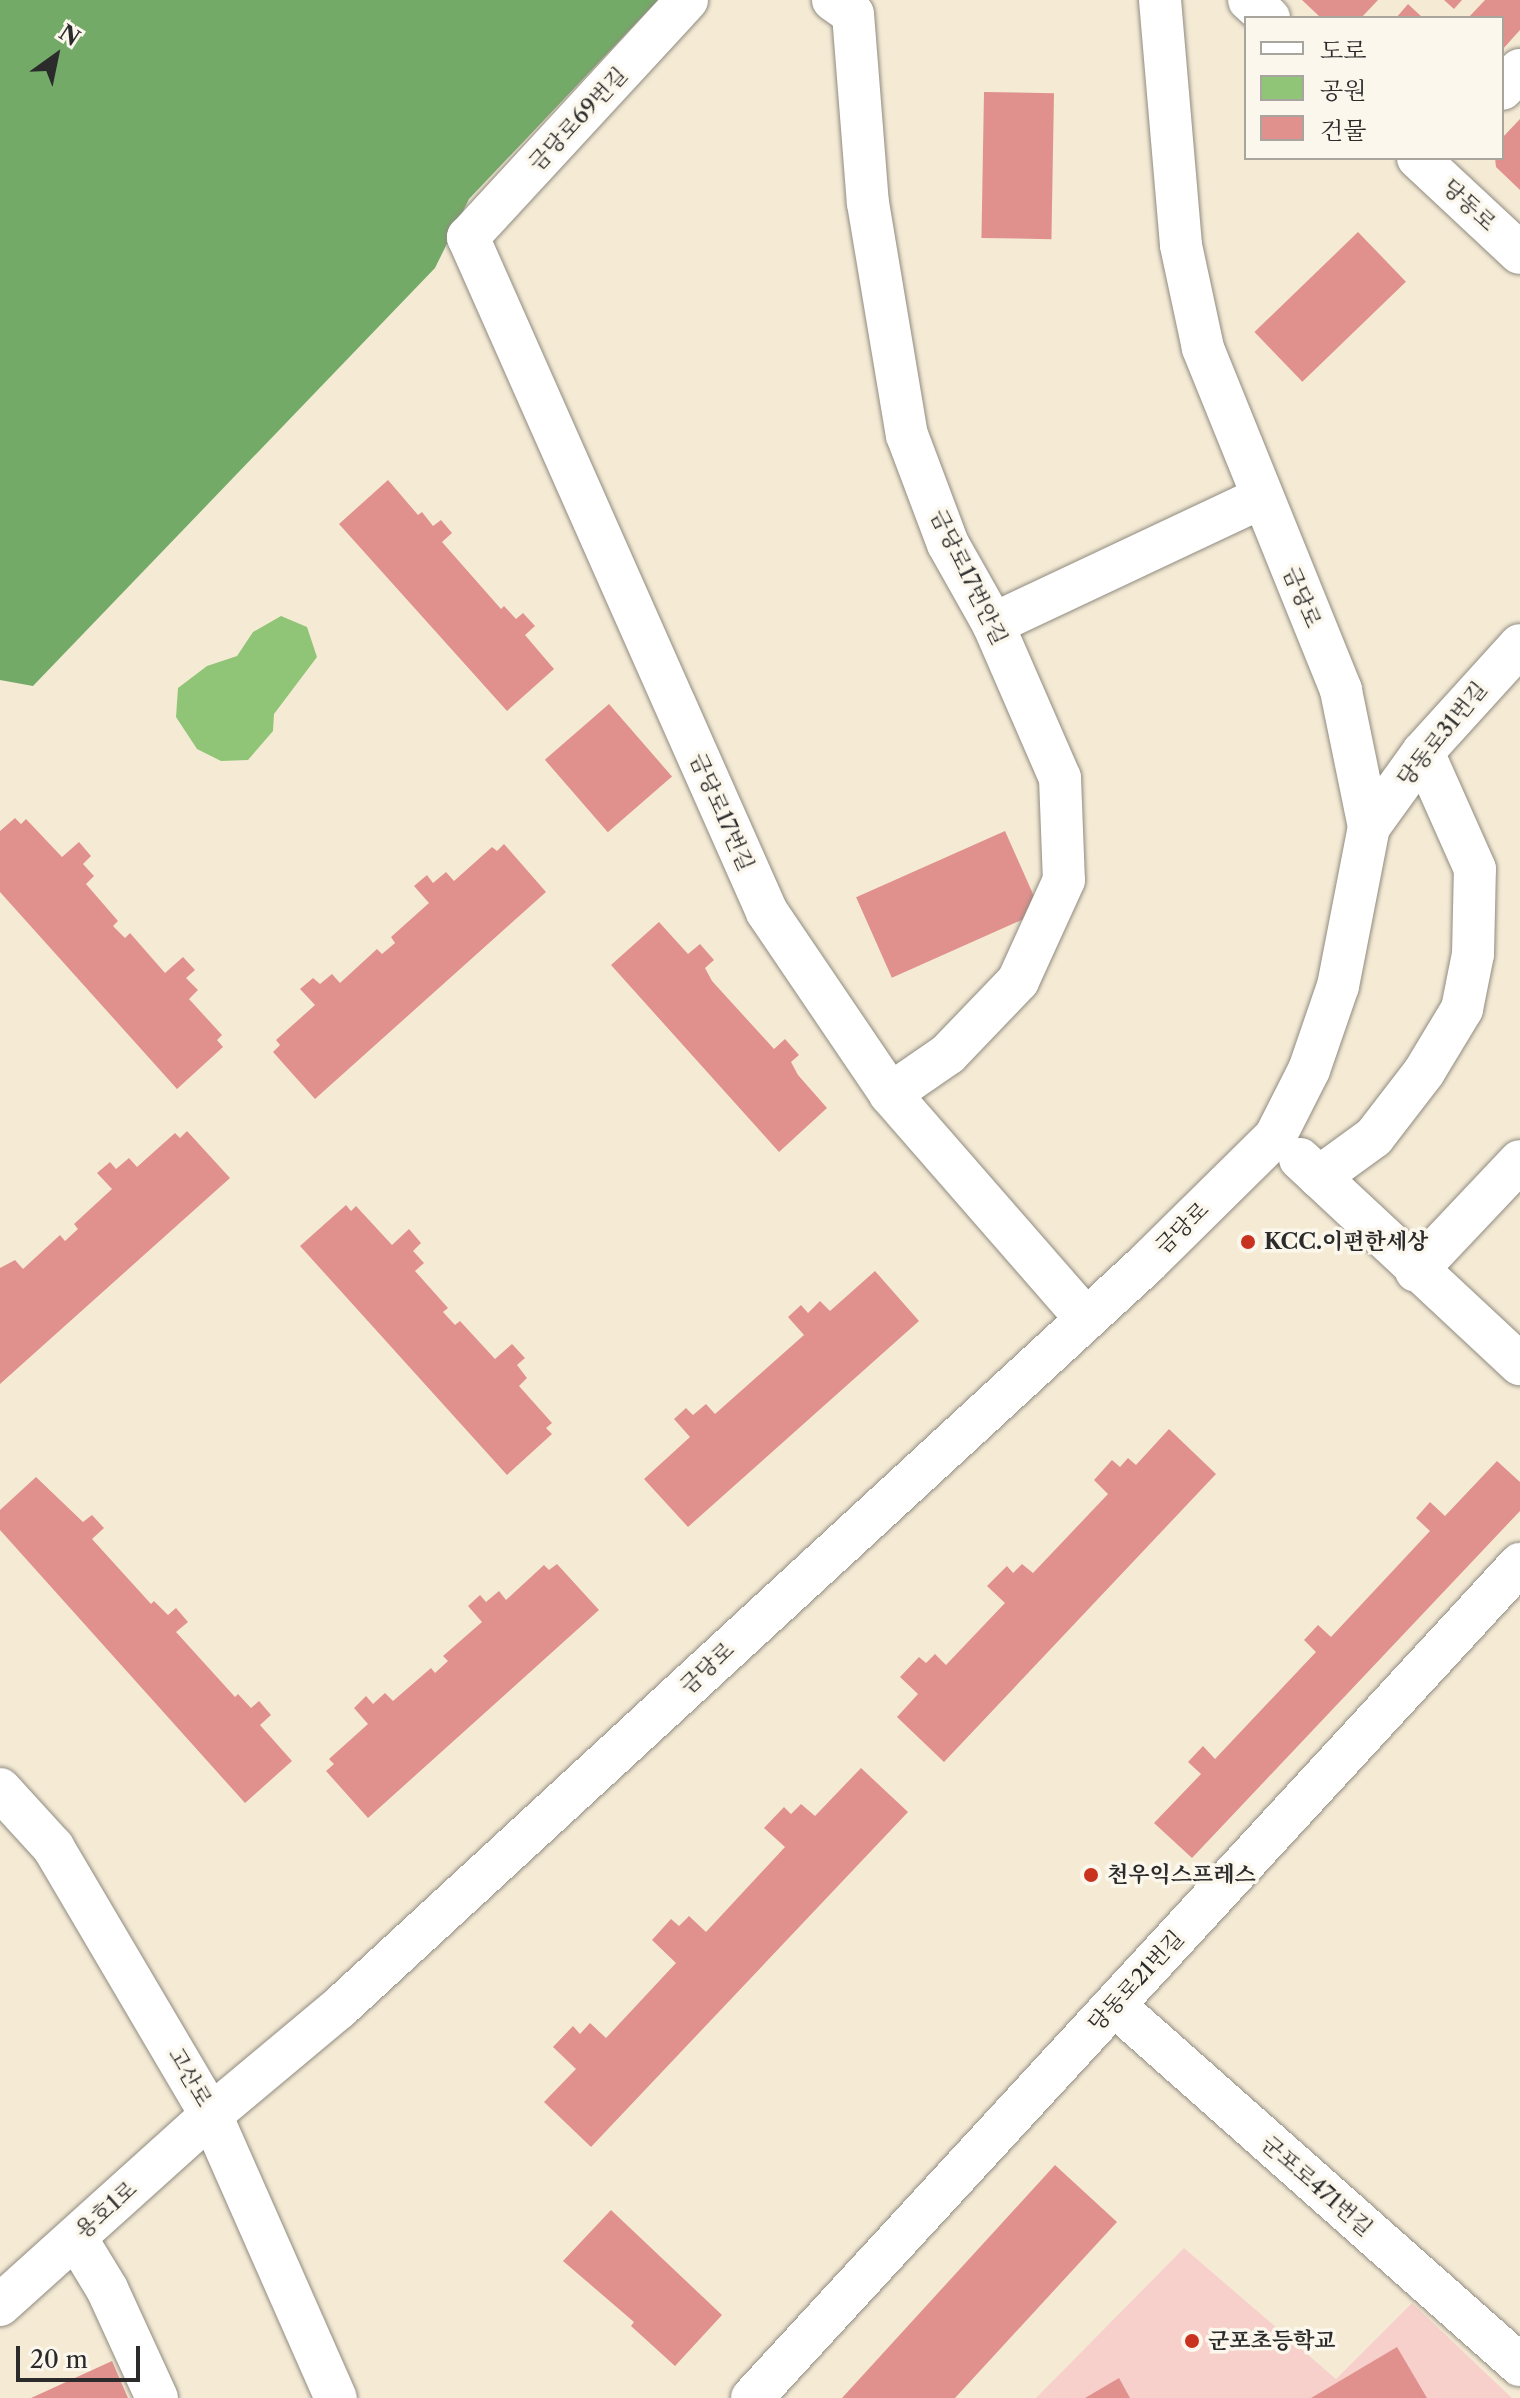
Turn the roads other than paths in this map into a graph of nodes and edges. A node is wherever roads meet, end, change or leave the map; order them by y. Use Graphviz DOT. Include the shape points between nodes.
graph roads {
  1 [pos="687,0"];
  2 [pos="833,0"];
  3 [pos="1160,0"];
  4 [pos="1249,0"];
  5 [pos="1267,16"];
  6 [pos="1520,70"];
  7 [pos="1504,87"];
  8 [pos="1427,161"];
  9 [pos="468,237"];
  10 [pos="1520,253"];
  11 [pos="1261,498"];
  12 [pos="993,624"];
  13 [pos="1514,662"];
  14 [pos="1423,752"];
  15 [pos="1369,827"];
  16 [pos="890,1094"];
  17 [pos="1275,1137"];
  18 [pos="1520,1161"];
  19 [pos="1319,1177"];
  20 [pos="1416,1271"];
  21 [pos="1086,1319"];
  22 [pos="1520,1364"];
  23 [pos="1520,1564"];
  24 [pos="0,1789"];
  25 [pos="1114,2005"];
  26 [pos="211,2115"];
  27 [pos="76,2238"];
  28 [pos="0,2305"];
  29 [pos="1520,2365"];
  30 [pos="339,2396"];
  31 [pos="157,2398"];
  32 [pos="752,2398"];
  1 -- 9 [label="street, 금당로69번길"];
  2 -- 12 [label="street, 금당로17번안길" via="853,14 868,203 907,435 948,544"];
  3 -- 11 [label="street, 금당로" via="1181,245 1203,348"];
  4 -- 5 [label="street"];
  6 -- 7 [label="street"];
  8 -- 10 [label="street, 당동로"];
  9 -- 16 [label="street, 금당로17번길" via="767,912"];
  11 -- 12 [label="street"];
  11 -- 15 [label="street, 금당로" via="1341,690"];
  12 -- 16 [label="street, 금당로17번안길" via="1060,778 1064,880 1018,981 948,1054"];
  13 -- 14 [label="street, 당동로31번길"];
  14 -- 15 [label="street, 당동로31번길"];
  14 -- 19 [label="street" via="1475,869 1473,954 1462,1009 1424,1072 1374,1137"];
  15 -- 17 [label="street, 금당로" via="1338,986 1309,1070"];
  16 -- 21 [label="street, 금당로17번길"];
  17 -- 19 [label="street"];
  17 -- 21 [label="street, 금당로"];
  18 -- 20 [label="street"];
  19 -- 20 [label="street"];
  20 -- 22 [label="street"];
  21 -- 26 [label="street, 금당로" via="339,2008"];
  23 -- 25 [label="street, 당동로21번길"];
  24 -- 26 [label="street, 고산로" via="53,1847"];
  25 -- 29 [label="street, 군포로471번길"];
  25 -- 32 [label="street, 당동로21번길"];
  26 -- 27 [label="street, 용호1로"];
  26 -- 30 [label="street, 고산로"];
  27 -- 28 [label="street, 용호1로"];
  27 -- 31 [label="street" via="107,2289"];
}
